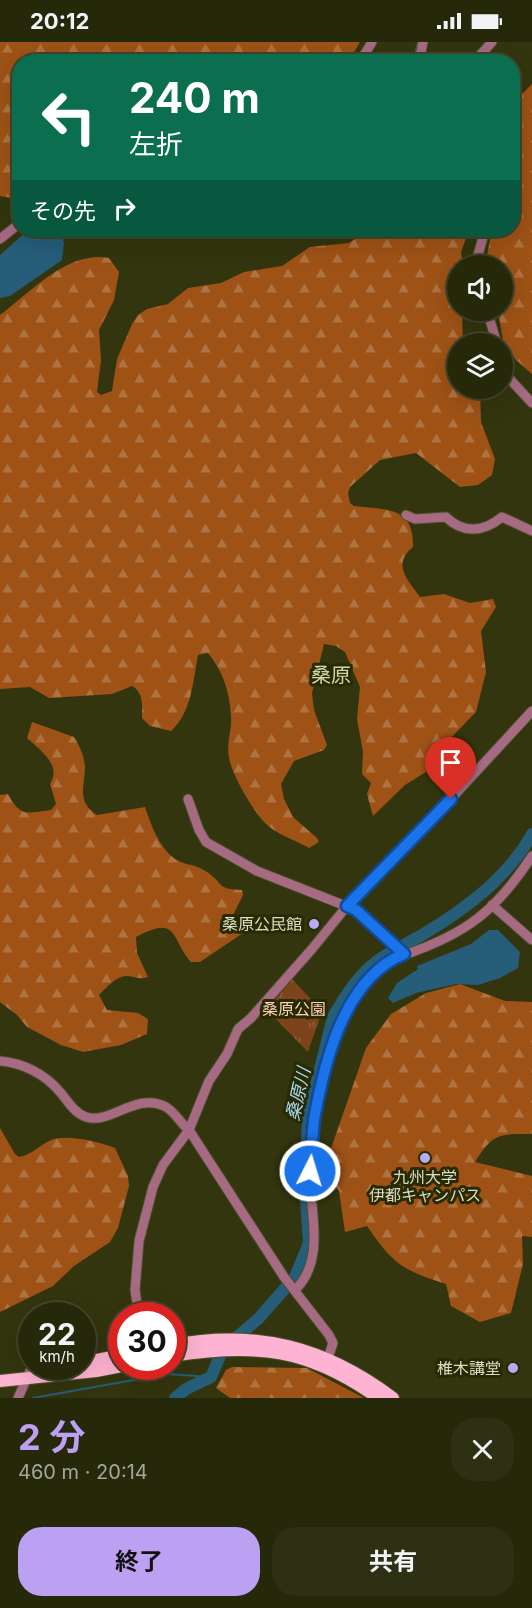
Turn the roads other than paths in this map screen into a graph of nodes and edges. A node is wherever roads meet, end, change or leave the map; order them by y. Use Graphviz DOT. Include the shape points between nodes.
graph roads {
  1 [pos="492,42"];
  2 [pos="481,54"];
  3 [pos="12,230"];
  4 [pos="483,237"];
  5 [pos="0,240"];
  6 [pos="478,255"];
  7 [pos="513,383"];
  8 [pos="532,404"];
  9 [pos="405,515"];
  10 [pos="532,531"];
  11 [pos="532,711"];
  12 [pos="188,799"];
  13 [pos="532,856"];
  14 [pos="492,905"];
  15 [pos="347,906"];
  16 [pos="532,940"];
  17 [pos="402,953"];
  18 [pos="0,1061"];
  19 [pos="189,1130"];
  20 [pos="294,1289"];
  21 [pos="137,1302"];
  22 [pos="213,1344"];
  23 [pos="186,1345"];
  24 [pos="186,1352"];
  25 [pos="328,1358"];
  26 [pos="18,1376"];
  27 [pos="0,1378"];
  28 [pos="27,1380"];
  29 [pos="20,1395"];
  30 [pos="378,1398"];
  31 [pos="393,1398"];
  1 -- 2 [label="street"];
  3 -- 5 [label="street"];
  4 -- 6 [label="street"];
  7 -- 8 [label="street"];
  9 -- 10 [label="street" via="415,519 446,517 455,526 478,530 492,526 502,517"];
  11 -- 15 [label="street"];
  12 -- 15 [label="street" via="206,842 257,871"];
  13 -- 14 [label="street" via="511,887"];
  14 -- 16 [label="street"];
  14 -- 17 [label="street" via="454,936"];
  15 -- 17 [label="street"];
  15 -- 19 [label="street" via="238,1029 209,1081"];
  17 -- 20 [label="street" via="389,960 350,1003 336,1032 314,1122 310,1171 316,1244"];
  18 -- 19 [label="street" via="22,1066 49,1080 84,1116 95,1118 135,1104 161,1105"];
  19 -- 20 [label="street"];
  19 -- 21 [label="street" via="153,1186 144,1216"];
  20 -- 25 [label="street" via="333,1343"];
  22 -- 23 [label="main road"];
  22 -- 24 [label="main road"];
  22 -- 25 [label="main road" via="253,1340 284,1344"];
  22 -- 30 [label="main road" via="288,1354 323,1365"];
  25 -- 31 [label="main road"];
  26 -- 27 [label="main road"];
  28 -- 29 [label="street"];
}
